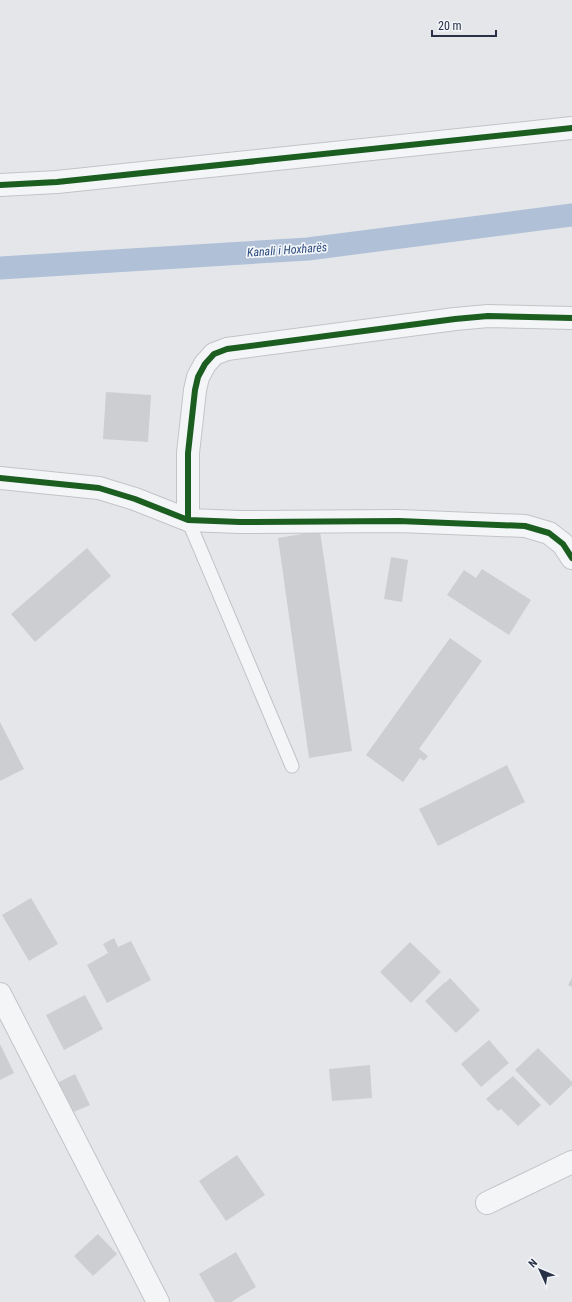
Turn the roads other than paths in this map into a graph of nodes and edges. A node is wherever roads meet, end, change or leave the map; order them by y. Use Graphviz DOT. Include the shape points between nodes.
graph roads {
  1 [pos="572,128"];
  2 [pos="0,185"];
  3 [pos="572,318"];
  4 [pos="0,478"];
  5 [pos="188,520"];
  6 [pos="572,558"];
  7 [pos="292,766"];
  8 [pos="0,994"];
  9 [pos="572,1162"];
  10 [pos="487,1203"];
  11 [pos="158,1302"];
  1 -- 2 [label="street" via="57,182"];
  3 -- 5 [label="street" via="488,316 455,319 227,349 214,354 205,364 195,390 188,453"];
  4 -- 5 [label="street" via="99,488"];
  5 -- 6 [label="street" via="399,521 525,526 549,533 562,544"];
  5 -- 7 [label="lane"];
  8 -- 11 [label="street"];
  9 -- 10 [label="street"];
}
